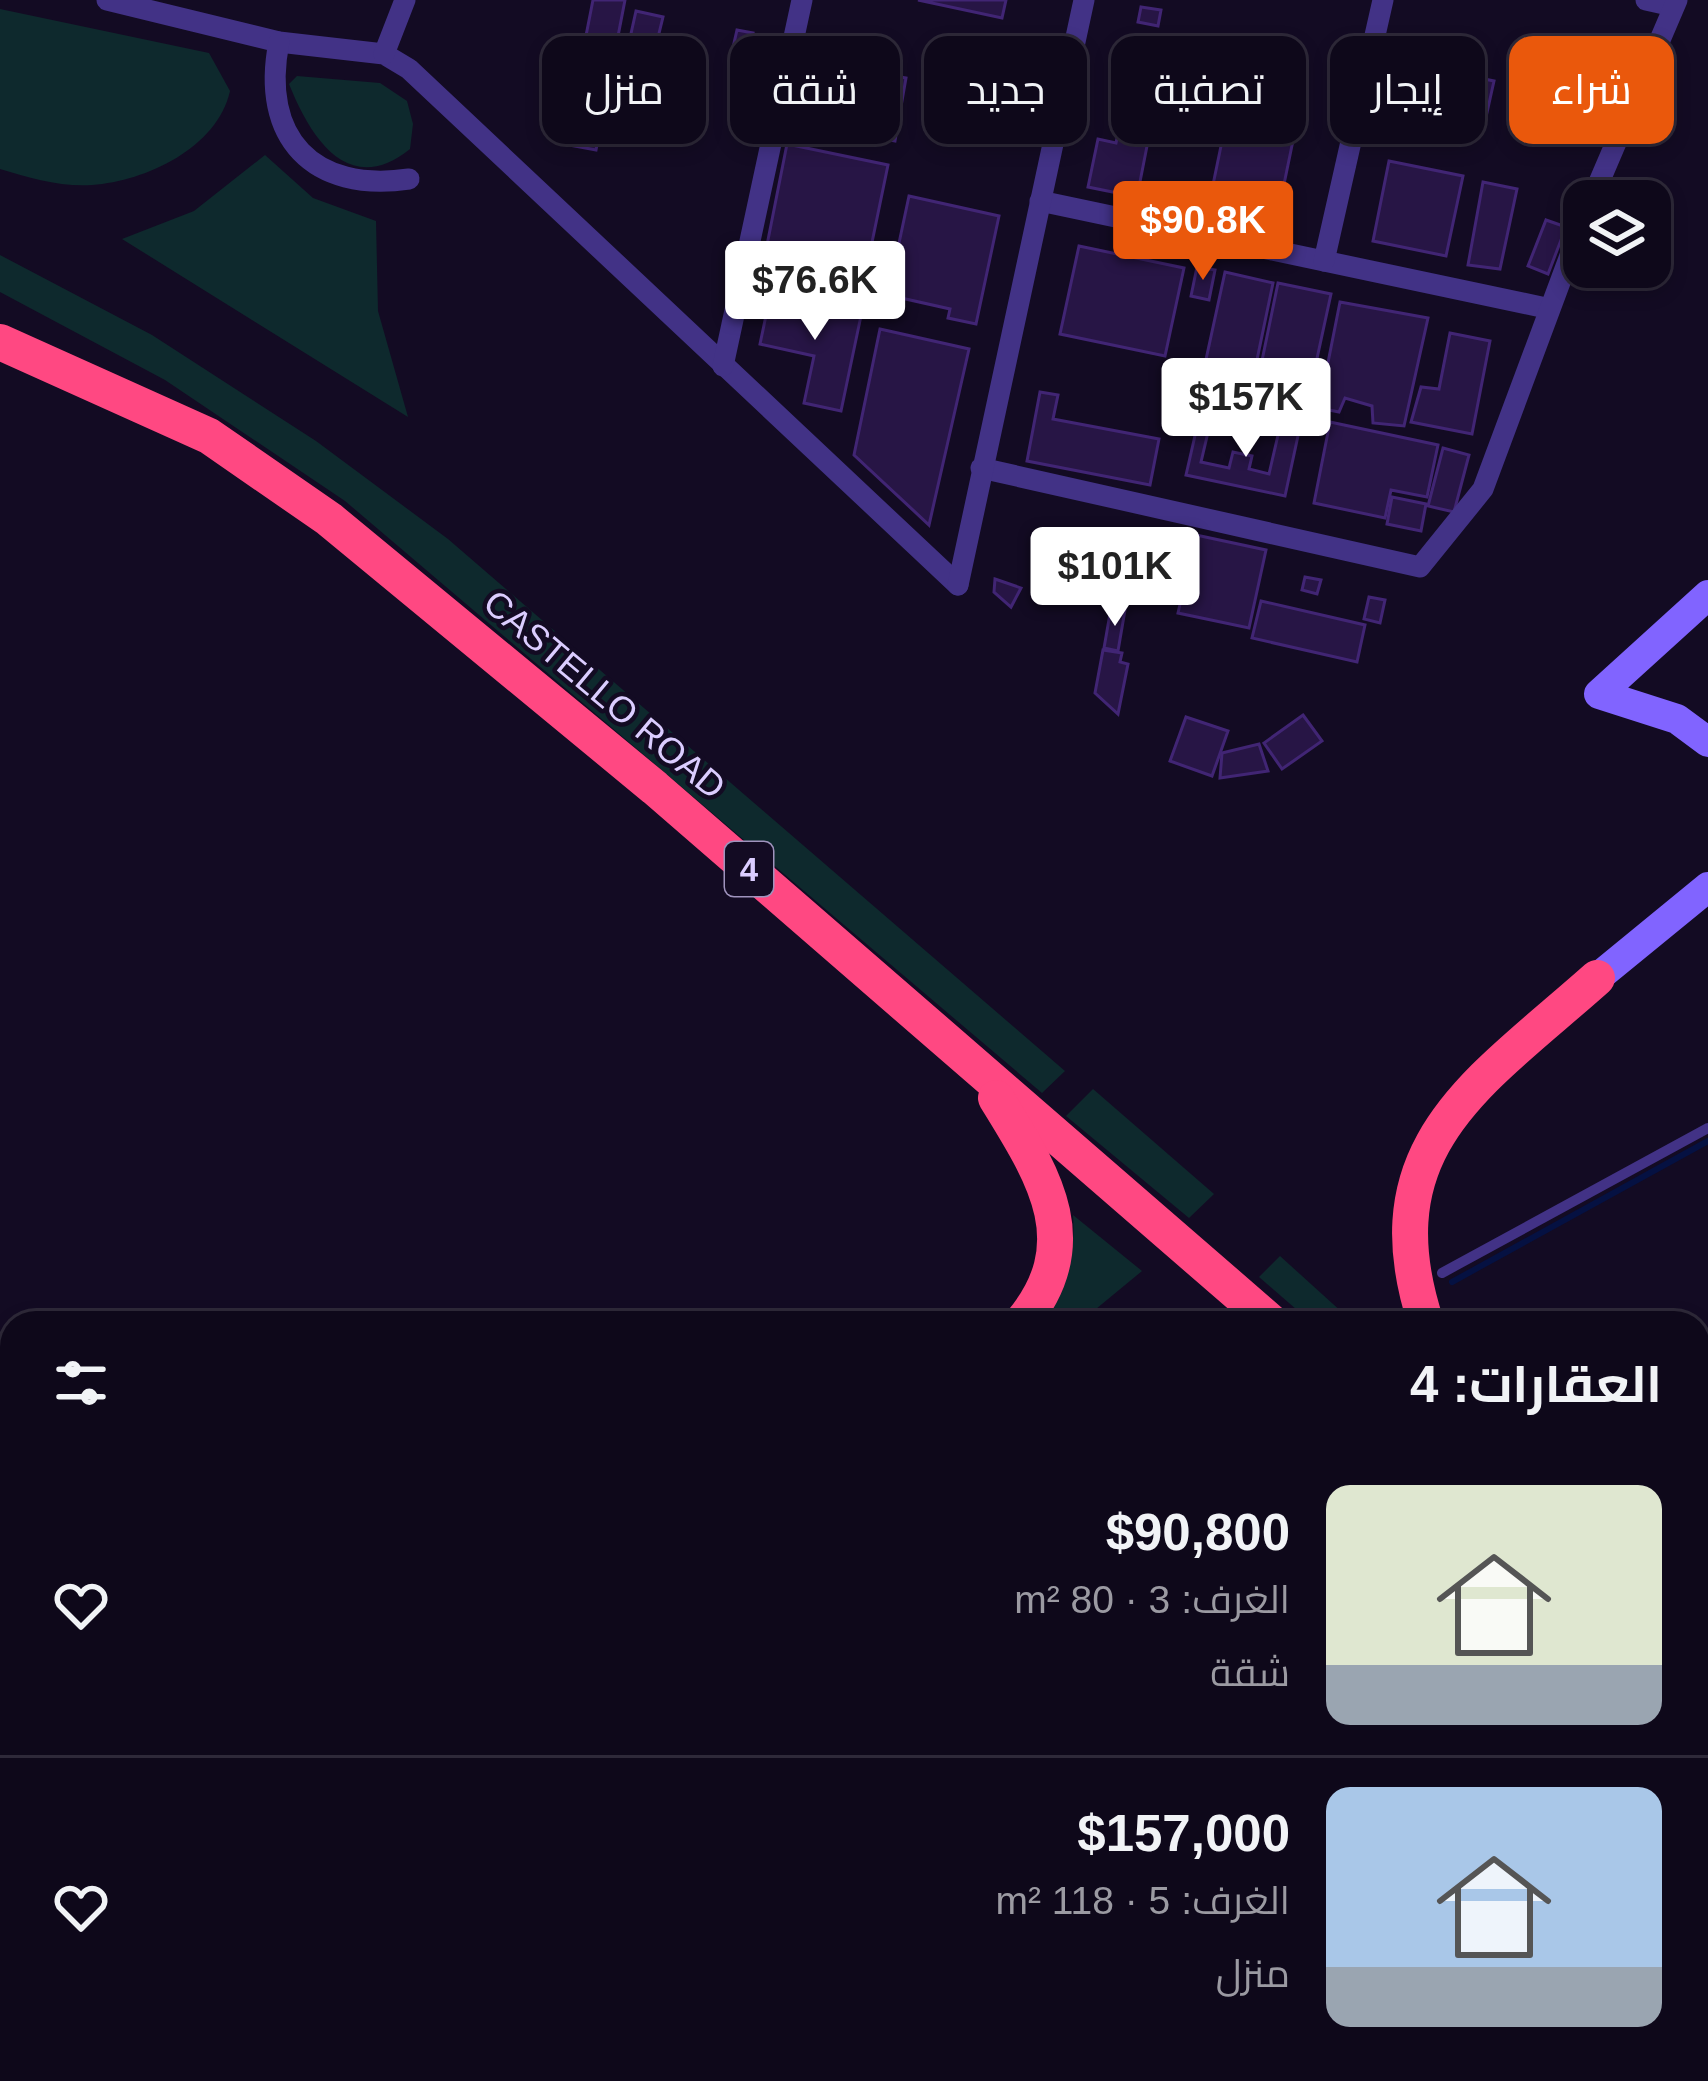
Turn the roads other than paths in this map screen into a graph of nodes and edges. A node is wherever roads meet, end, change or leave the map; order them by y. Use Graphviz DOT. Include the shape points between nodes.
graph roads {
  1 [pos="107,0"];
  2 [pos="405,0"];
  3 [pos="802,0"];
  4 [pos="1084,0"];
  5 [pos="1383,0"];
  6 [pos="1646,0"];
  7 [pos="1675,3"];
  8 [pos="279,42"];
  9 [pos="384,54"];
  10 [pos="409,179"];
  11 [pos="1600,180"];
  12 [pos="1040,201"];
  13 [pos="1324,261"];
  14 [pos="1563,268"];
  15 [pos="1546,308"];
  16 [pos="0,342"];
  17 [pos="723,365"];
  18 [pos="981,468"];
  19 [pos="1708,596"];
  20 [pos="1708,742"];
  21 [pos="1708,887"];
  22 [pos="1597,978"];
  23 [pos="979,1069"];
  24 [pos="1708,1128"];
  25 [pos="1442,1273"];
  26 [pos="1031,1311"];
  27 [pos="1257,1311"];
  28 [pos="1422,1311"];
  1 -- 8 [label="street"];
  2 -- 9 [label="street"];
  3 -- 17 [label="street"];
  4 -- 12 [label="street"];
  5 -- 13 [label="street"];
  6 -- 7 [label="street"];
  7 -- 11 [label="street"];
  8 -- 9 [label="street"];
  8 -- 10 [label="street" via="272,81 279,119 300,152 332,176 370,185"];
  9 -- 17 [label="street"];
  12 -- 13 [label="street"];
  12 -- 18 [label="street"];
  13 -- 15 [label="street"];
  14 -- 15 [label="street"];
  15 -- 18 [label="street" via="1483,489 1420,567"];
  16 -- 23 [label="highway, CASTELLO ROAD / 4" via="209,436 329,519"];
  17 -- 18 [label="street" via="958,585"];
  19 -- 20 [label="main road" via="1599,694 1677,718"];
  21 -- 22 [label="main road"];
  22 -- 28 [label="highway" via="1477,1085 1418,1166 1409,1267"];
  23 -- 26 [label="highway" via="1047,1182 1056,1228 1041,1299"];
  23 -- 27 [label="highway, CASTELLO ROAD / 4"];
  24 -- 25 [label="lane"];
}
